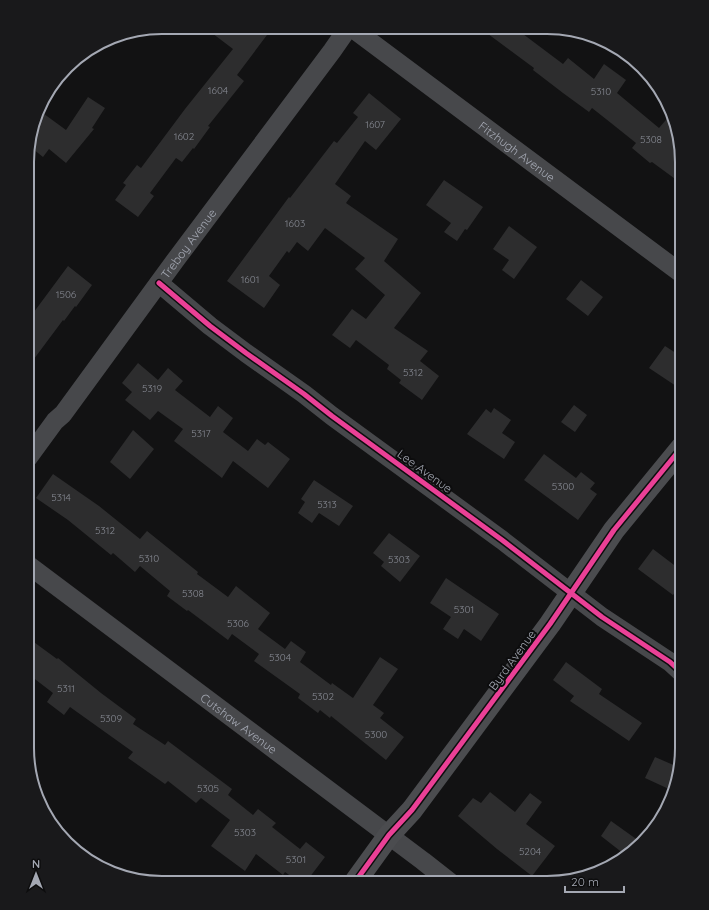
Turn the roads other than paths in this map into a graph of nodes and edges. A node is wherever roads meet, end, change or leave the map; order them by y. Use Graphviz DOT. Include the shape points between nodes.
graph roads {
  1 [pos="344,34"];
  2 [pos="360,34"];
  3 [pos="675,269"];
  4 [pos="159,283"];
  5 [pos="34,450"];
  6 [pos="675,456"];
  7 [pos="34,569"];
  8 [pos="571,593"];
  9 [pos="675,667"];
  10 [pos="389,836"];
  11 [pos="359,876"];
  12 [pos="442,876"];
  1 -- 4 [label="street, Treboy Avenue"];
  2 -- 3 [label="street, Fitzhugh Avenue"];
  4 -- 5 [label="street, Treboy Avenue"];
  4 -- 8 [label="street, Lee Avenue" via="210,326"];
  6 -- 8 [label="street, Byrd Avenue" via="614,530"];
  7 -- 10 [label="street, Cutshaw Avenue"];
  8 -- 9 [label="street, Lee Avenue"];
  8 -- 10 [label="street, Byrd Avenue" via="412,810"];
  10 -- 11 [label="street, Byrd Avenue"];
  10 -- 12 [label="street, Cutshaw Avenue"];
}
